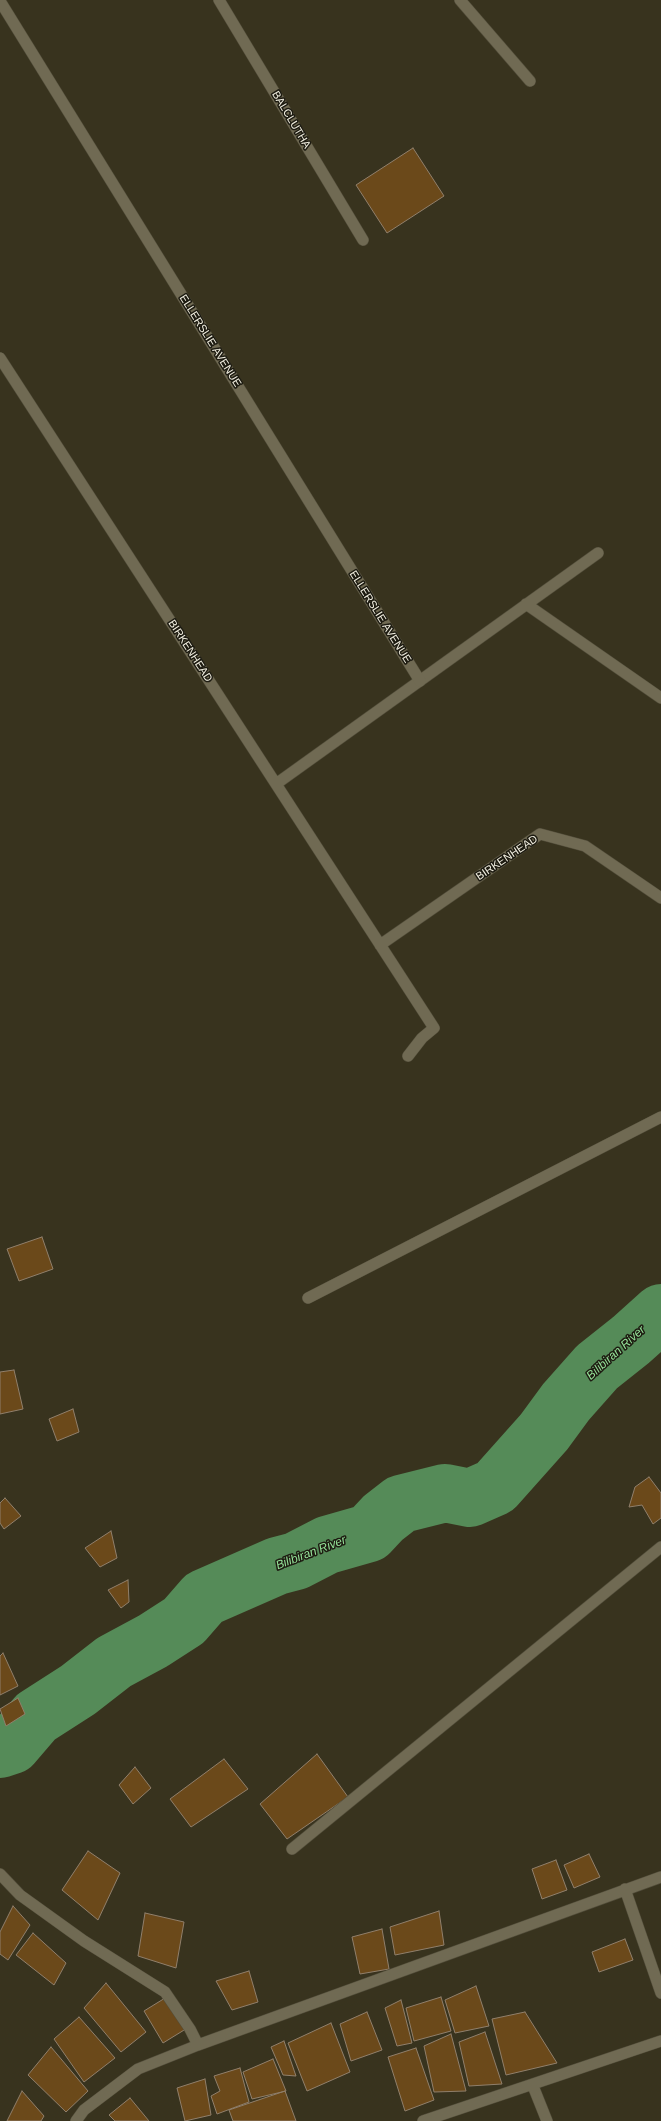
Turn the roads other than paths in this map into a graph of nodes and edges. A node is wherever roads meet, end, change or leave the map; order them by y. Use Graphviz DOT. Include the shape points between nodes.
graph roads {
  1 [pos="219,0"];
  2 [pos="460,0"];
  3 [pos="0,1"];
  4 [pos="530,80"];
  5 [pos="363,240"];
  6 [pos="0,358"];
  7 [pos="598,554"];
  8 [pos="526,604"];
  9 [pos="420,681"];
  10 [pos="661,698"];
  11 [pos="276,784"];
  12 [pos="661,898"];
  13 [pos="380,945"];
  14 [pos="408,1056"];
  15 [pos="661,1117"];
  16 [pos="308,1298"];
  17 [pos="661,1547"];
  18 [pos="292,1849"];
  19 [pos="0,1874"];
  20 [pos="661,1877"];
  21 [pos="625,1889"];
  22 [pos="661,1993"];
  23 [pos="661,2041"];
  24 [pos="198,2045"];
  25 [pos="533,2086"];
  26 [pos="76,2121"];
  27 [pos="423,2121"];
  28 [pos="547,2121"];
  1 -- 5 [label="street, BALCLUTHA"];
  2 -- 4 [label="street"];
  3 -- 9 [label="street, ELLERSLIE AVENUE"];
  6 -- 11 [label="street, BIRKENHEAD"];
  7 -- 8 [label="street"];
  8 -- 9 [label="street"];
  8 -- 10 [label="street"];
  9 -- 11 [label="street"];
  11 -- 13 [label="street, BIRKENHEAD"];
  12 -- 13 [label="street, BIRKENHEAD" via="585,846 540,834"];
  13 -- 14 [label="street, BIRKENHEAD" via="434,1028"];
  15 -- 16 [label="street"];
  17 -- 18 [label="street"];
  19 -- 24 [label="street" via="32,1904 164,1992"];
  20 -- 21 [label="street"];
  21 -- 22 [label="street"];
  21 -- 24 [label="street"];
  23 -- 25 [label="street"];
  24 -- 26 [label="street" via="138,2069 84,2110"];
  25 -- 27 [label="street"];
  25 -- 28 [label="street"];
}
